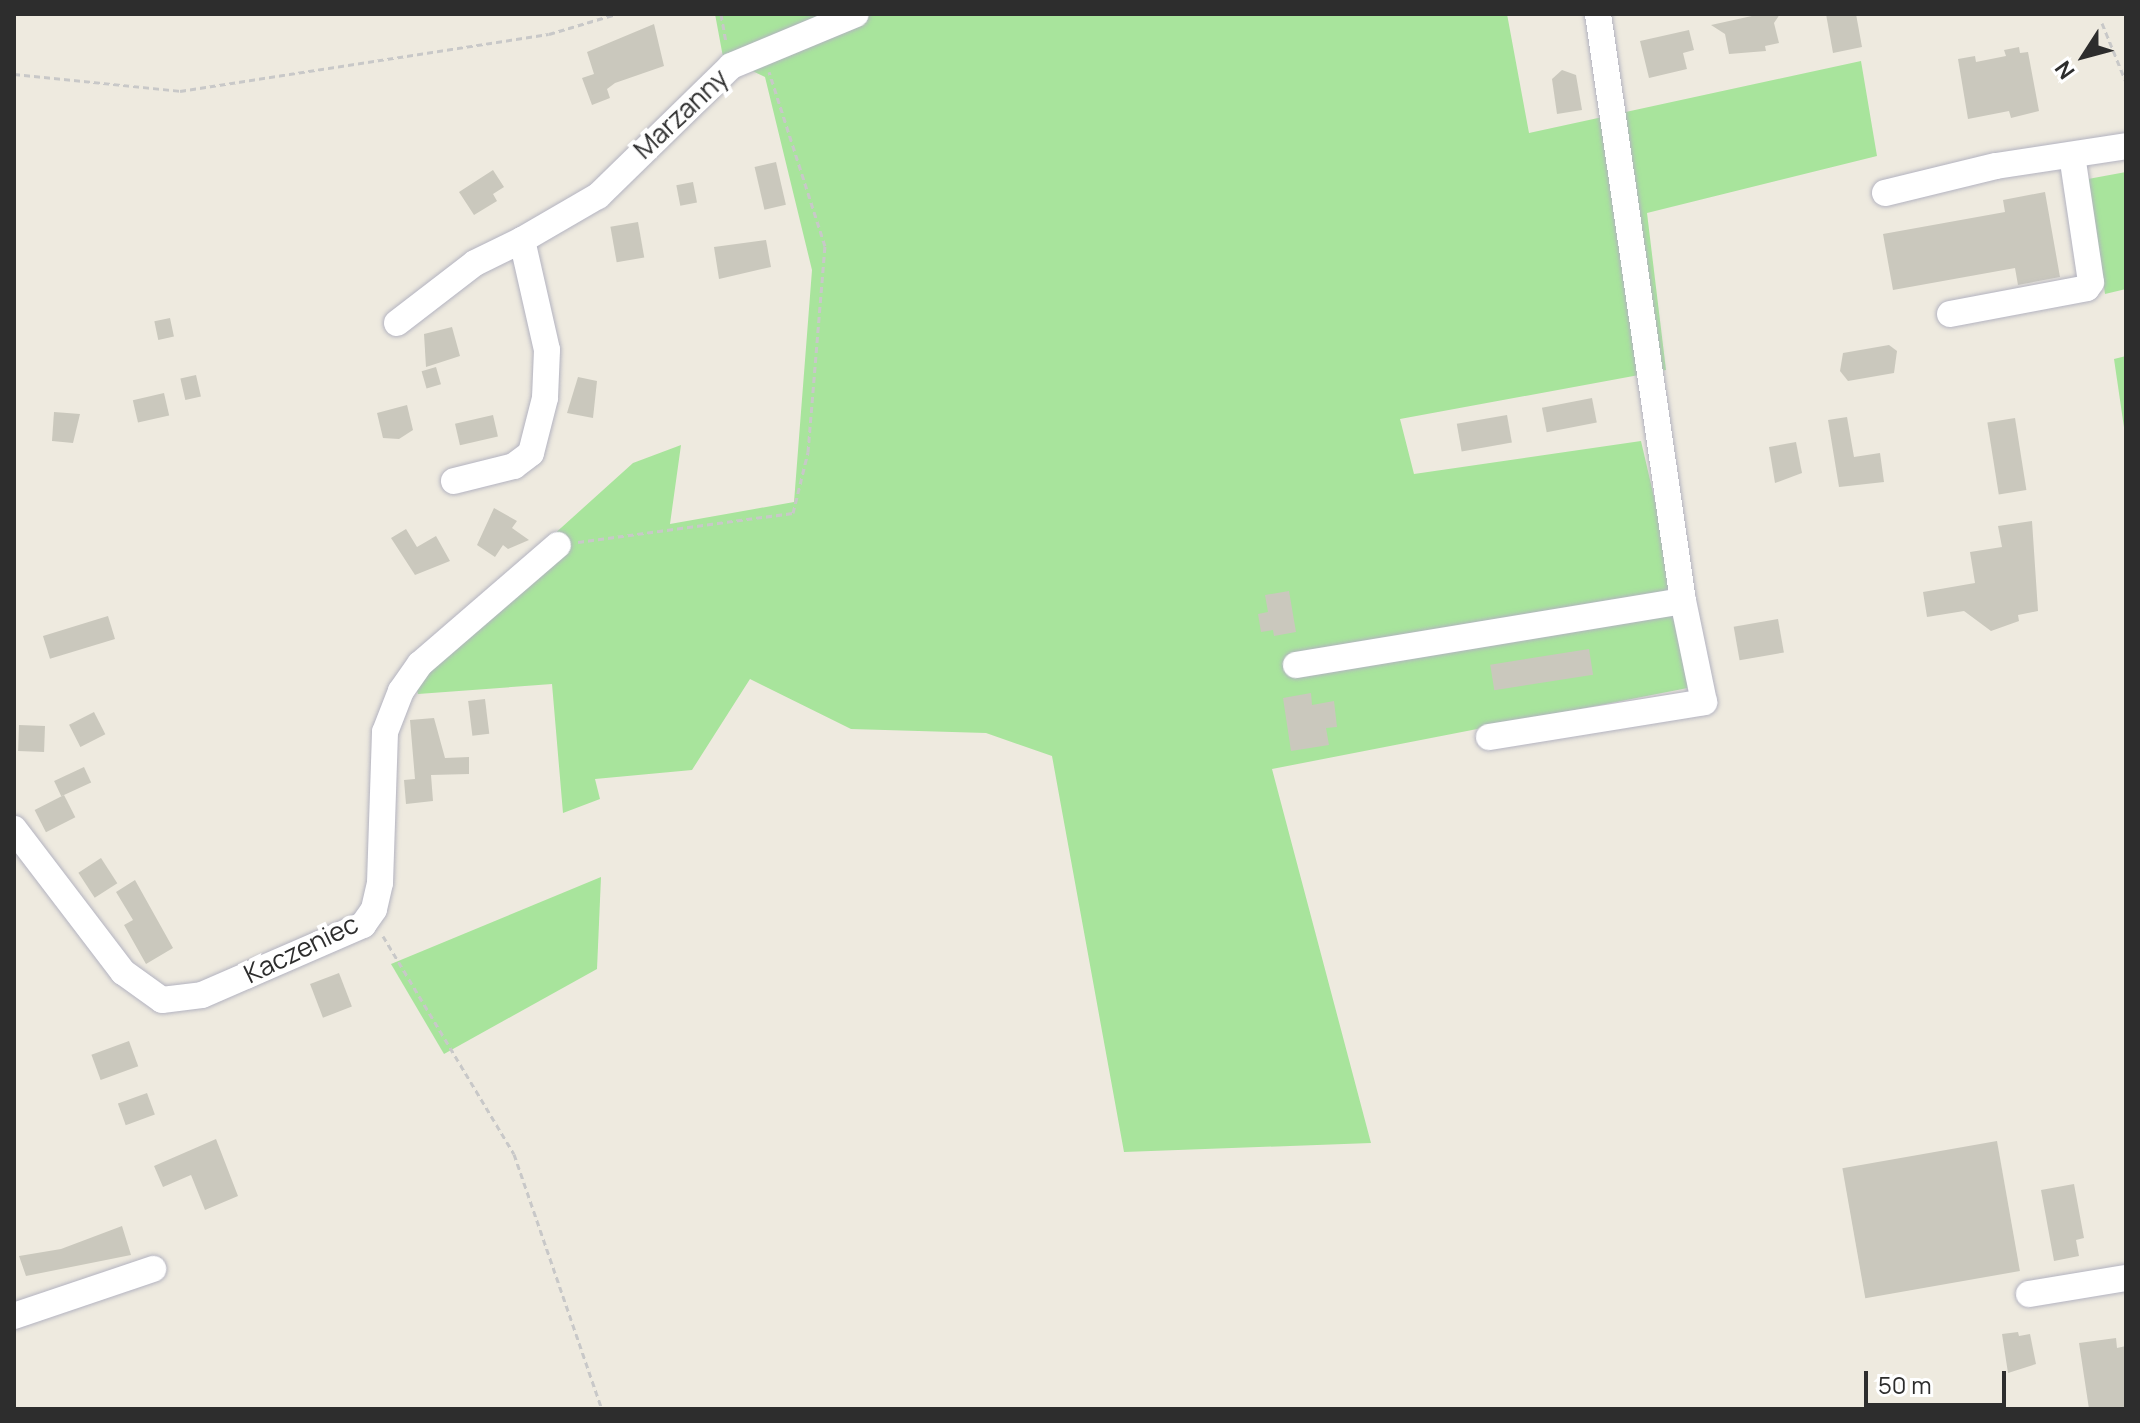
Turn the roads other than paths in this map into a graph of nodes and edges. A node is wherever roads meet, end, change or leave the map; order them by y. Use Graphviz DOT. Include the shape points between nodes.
graph roads {
  1 [pos="856,14"];
  2 [pos="1598,14"];
  3 [pos="2126,146"];
  4 [pos="2072,155"];
  5 [pos="1885,193"];
  6 [pos="522,240"];
  7 [pos="1950,314"];
  8 [pos="397,323"];
  9 [pos="454,481"];
  10 [pos="558,545"];
  11 [pos="1683,601"];
  12 [pos="1296,665"];
  13 [pos="1489,737"];
  14 [pos="14,829"];
  15 [pos="153,1269"];
  16 [pos="2126,1278"];
  17 [pos="2029,1294"];
  18 [pos="14,1316"];
  1 -- 6 [label="street, Marzanny" via="731,66 598,196"];
  2 -- 11 [label="street"];
  3 -- 4 [label="street"];
  4 -- 5 [label="street" via="1996,166"];
  4 -- 7 [label="street" via="2091,282 2087,288"];
  6 -- 8 [label="street, Marzanny" via="475,263"];
  6 -- 9 [label="street" via="547,350 545,398 531,453 514,466"];
  10 -- 14 [label="street, Kaczeniec" via="420,664 401,691 385,732 380,883 363,925 202,995 162,1000 123,972"];
  11 -- 12 [label="street"];
  11 -- 13 [label="street" via="1704,702"];
  15 -- 18 [label="street"];
  16 -- 17 [label="street"];
}
